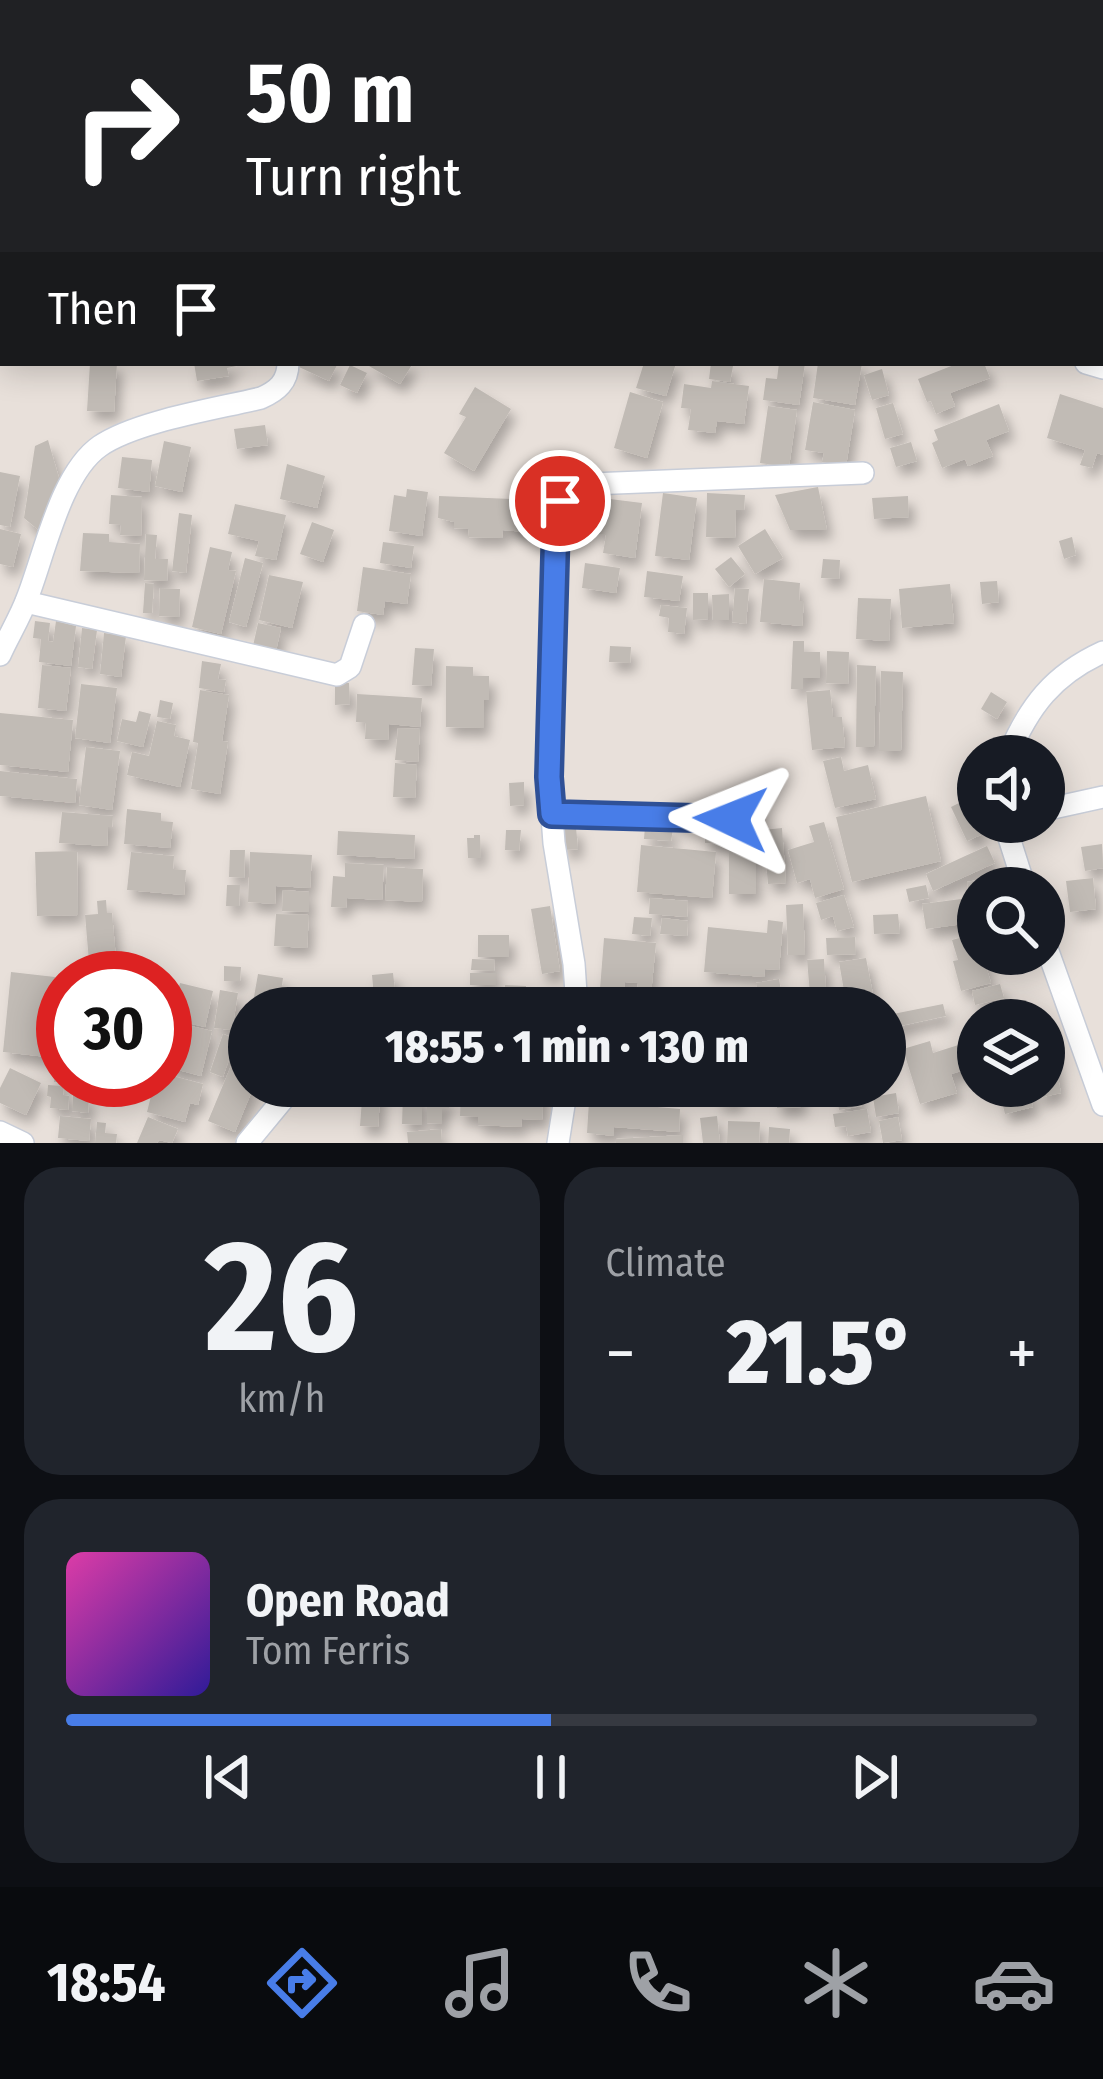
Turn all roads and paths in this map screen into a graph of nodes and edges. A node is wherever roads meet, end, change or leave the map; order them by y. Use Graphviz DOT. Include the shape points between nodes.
graph roads {
  1 [pos="287,366"];
  2 [pos="862,473"];
  3 [pos="26,602"];
  4 [pos="364,625"];
  5 [pos="2,646"];
  6 [pos="1103,652"];
  7 [pos="1018,735"];
  8 [pos="1103,796"];
  9 [pos="1065,805"];
  10 [pos="552,814"];
  11 [pos="731,819"];
  12 [pos="1057,975"];
  13 [pos="576,987"];
  14 [pos="1103,1105"];
  15 [pos="277,1107"];
  16 [pos="564,1107"];
  17 [pos="0,1132"];
  18 [pos="23,1143"];
  19 [pos="247,1143"];
  20 [pos="558,1143"];
  1 -- 3 [label="street" via="273,393 115,438 85,459"];
  2 -- 10 [label="street" via="591,484 565,492 556,521"];
  3 -- 4 [label="street" via="337,675 350,668"];
  3 -- 5 [label="street"];
  6 -- 7 [label="street" via="1053,684"];
  8 -- 9 [label="street"];
  10 -- 11 [label="street"];
  10 -- 13 [label="street"];
  12 -- 14 [label="street"];
  15 -- 19 [label="street"];
  16 -- 20 [label="street"];
  17 -- 18 [label="street"];
}
